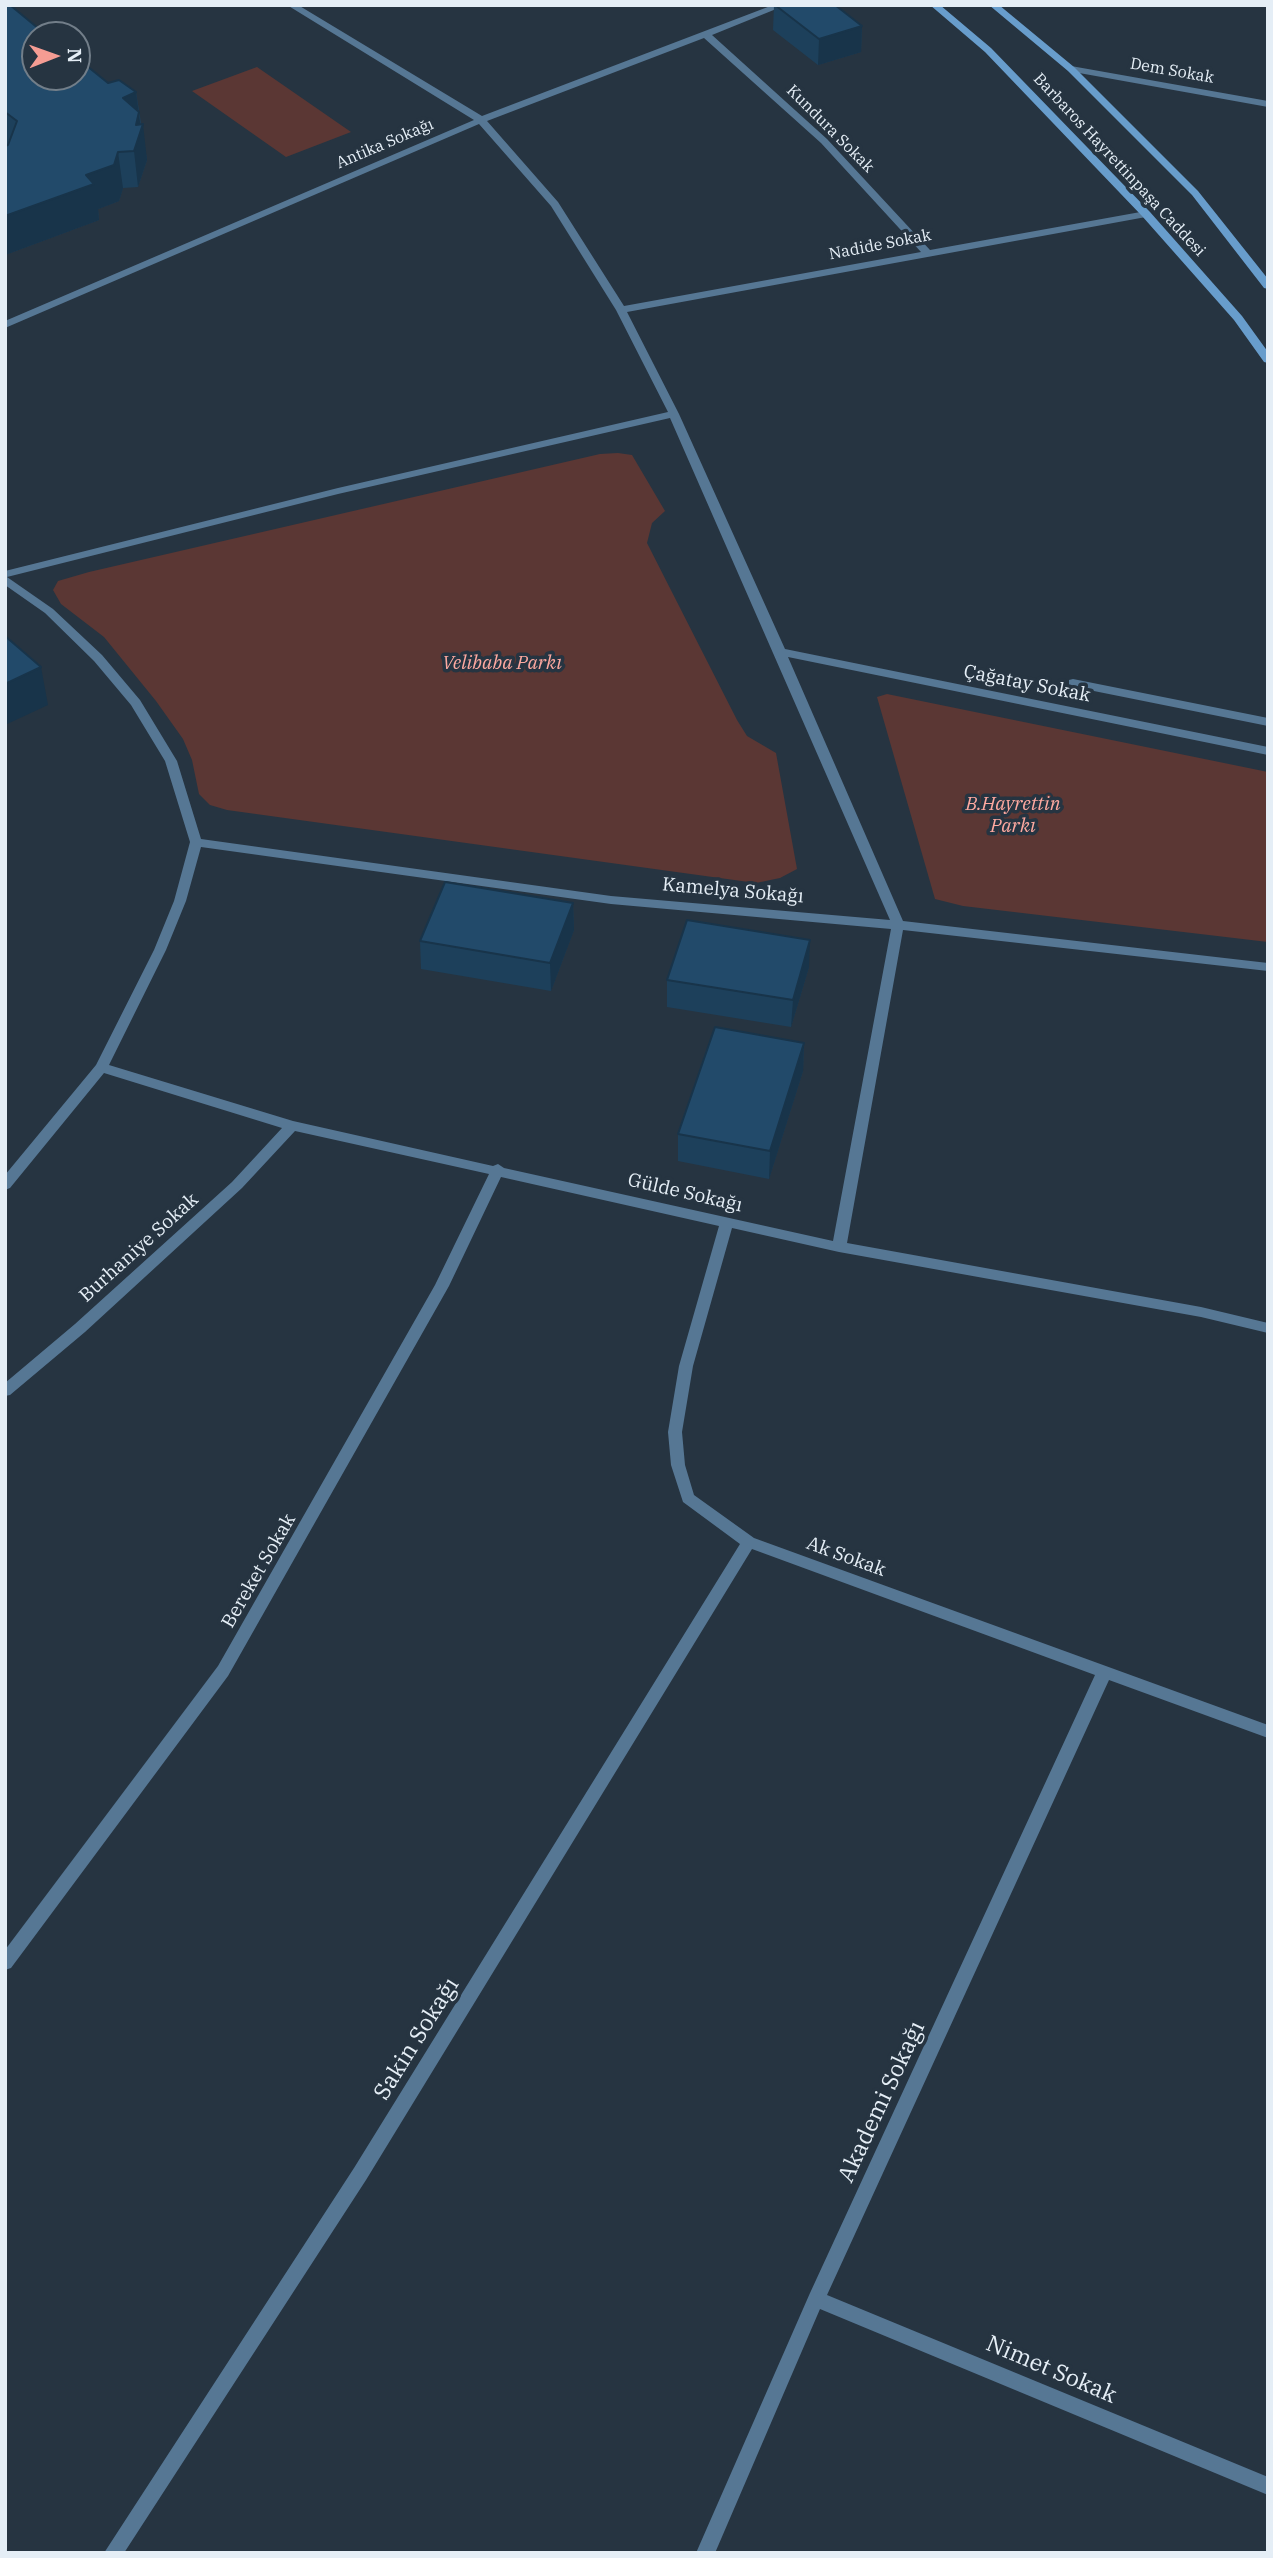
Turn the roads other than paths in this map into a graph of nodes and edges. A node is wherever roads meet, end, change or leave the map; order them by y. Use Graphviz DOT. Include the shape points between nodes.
graph roads {
  1 [pos="291,5"];
  2 [pos="782,5"];
  3 [pos="934,5"];
  4 [pos="993,5"];
  5 [pos="706,35"];
  6 [pos="1071,69"];
  7 [pos="1268,104"];
  8 [pos="481,120"];
  9 [pos="1146,214"];
  10 [pos="926,252"];
  11 [pos="1268,286"];
  12 [pos="621,310"];
  13 [pos="5,325"];
  14 [pos="1268,360"];
  15 [pos="674,414"];
  16 [pos="5,574"];
  17 [pos="5,580"];
  18 [pos="780,652"];
  19 [pos="1073,683"];
  20 [pos="1268,722"];
  21 [pos="1268,751"];
  22 [pos="196,842"];
  23 [pos="898,925"];
  24 [pos="1268,967"];
  25 [pos="101,1067"];
  26 [pos="292,1126"];
  27 [pos="498,1169"];
  28 [pos="5,1185"];
  29 [pos="727,1223"];
  30 [pos="839,1247"];
  31 [pos="1268,1328"];
  32 [pos="5,1391"];
  33 [pos="749,1542"];
  34 [pos="1105,1671"];
  35 [pos="1268,1732"];
  36 [pos="5,1963"];
  37 [pos="816,2299"];
  38 [pos="1268,2486"];
  39 [pos="113,2553"];
  40 [pos="705,2553"];
  1 -- 8 [label="street"];
  2 -- 5 [label="street, Antika Sokağı"];
  3 -- 9 [label="street, Barbaros Hayrettinpaşa Caddesi" via="988,50"];
  4 -- 6 [label="street, Barbaros Hayrettinpaşa Caddesi"];
  5 -- 8 [label="street, Antika Sokağı"];
  5 -- 10 [label="street, Kundura Sokak" via="824,141"];
  6 -- 7 [label="street, Dem Sokak"];
  6 -- 11 [label="street, Barbaros Hayrettinpaşa Caddesi" via="1195,193"];
  8 -- 12 [label="street" via="555,204"];
  8 -- 13 [label="street, Antika Sokağı"];
  9 -- 10 [label="street, Nadide Sokak"];
  9 -- 14 [label="street, Barbaros Hayrettinpaşa Caddesi" via="1238,318"];
  10 -- 12 [label="street, Nadide Sokak"];
  12 -- 15 [label="street"];
  15 -- 16 [label="street"];
  15 -- 18 [label="street"];
  17 -- 22 [label="street" via="49,611 136,703 172,761"];
  18 -- 21 [label="street, Çağatay Sokak"];
  18 -- 23 [label="street"];
  19 -- 20 [label="street"];
  22 -- 23 [label="street, Kamelya Sokağı" via="611,900"];
  22 -- 25 [label="street" via="160,950"];
  23 -- 24 [label="street, Kamelya Sokağı"];
  23 -- 30 [label="street"];
  25 -- 26 [label="street, Gülde Sokağı"];
  25 -- 28 [label="street"];
  26 -- 27 [label="street, Gülde Sokağı"];
  26 -- 32 [label="street, Burhaniye Sokak" via="217,1203"];
  27 -- 29 [label="street, Gülde Sokağı"];
  27 -- 36 [label="street, Bereket Sokak" via="442,1286 222,1671"];
  29 -- 30 [label="street, Gülde Sokağı"];
  29 -- 33 [label="street, Ak Sokak" via="686,1366 675,1432 688,1498"];
  30 -- 31 [label="street, Gülde Sokağı"];
  33 -- 34 [label="street, Ak Sokak"];
  33 -- 39 [label="street, Sakin Sokağı" via="360,2174"];
  34 -- 35 [label="street, Ak Sokak"];
  34 -- 37 [label="street, Akademi Sokağı"];
  37 -- 38 [label="street, Nimet Sokak"];
  37 -- 40 [label="street, Akademi Sokağı"];
}
